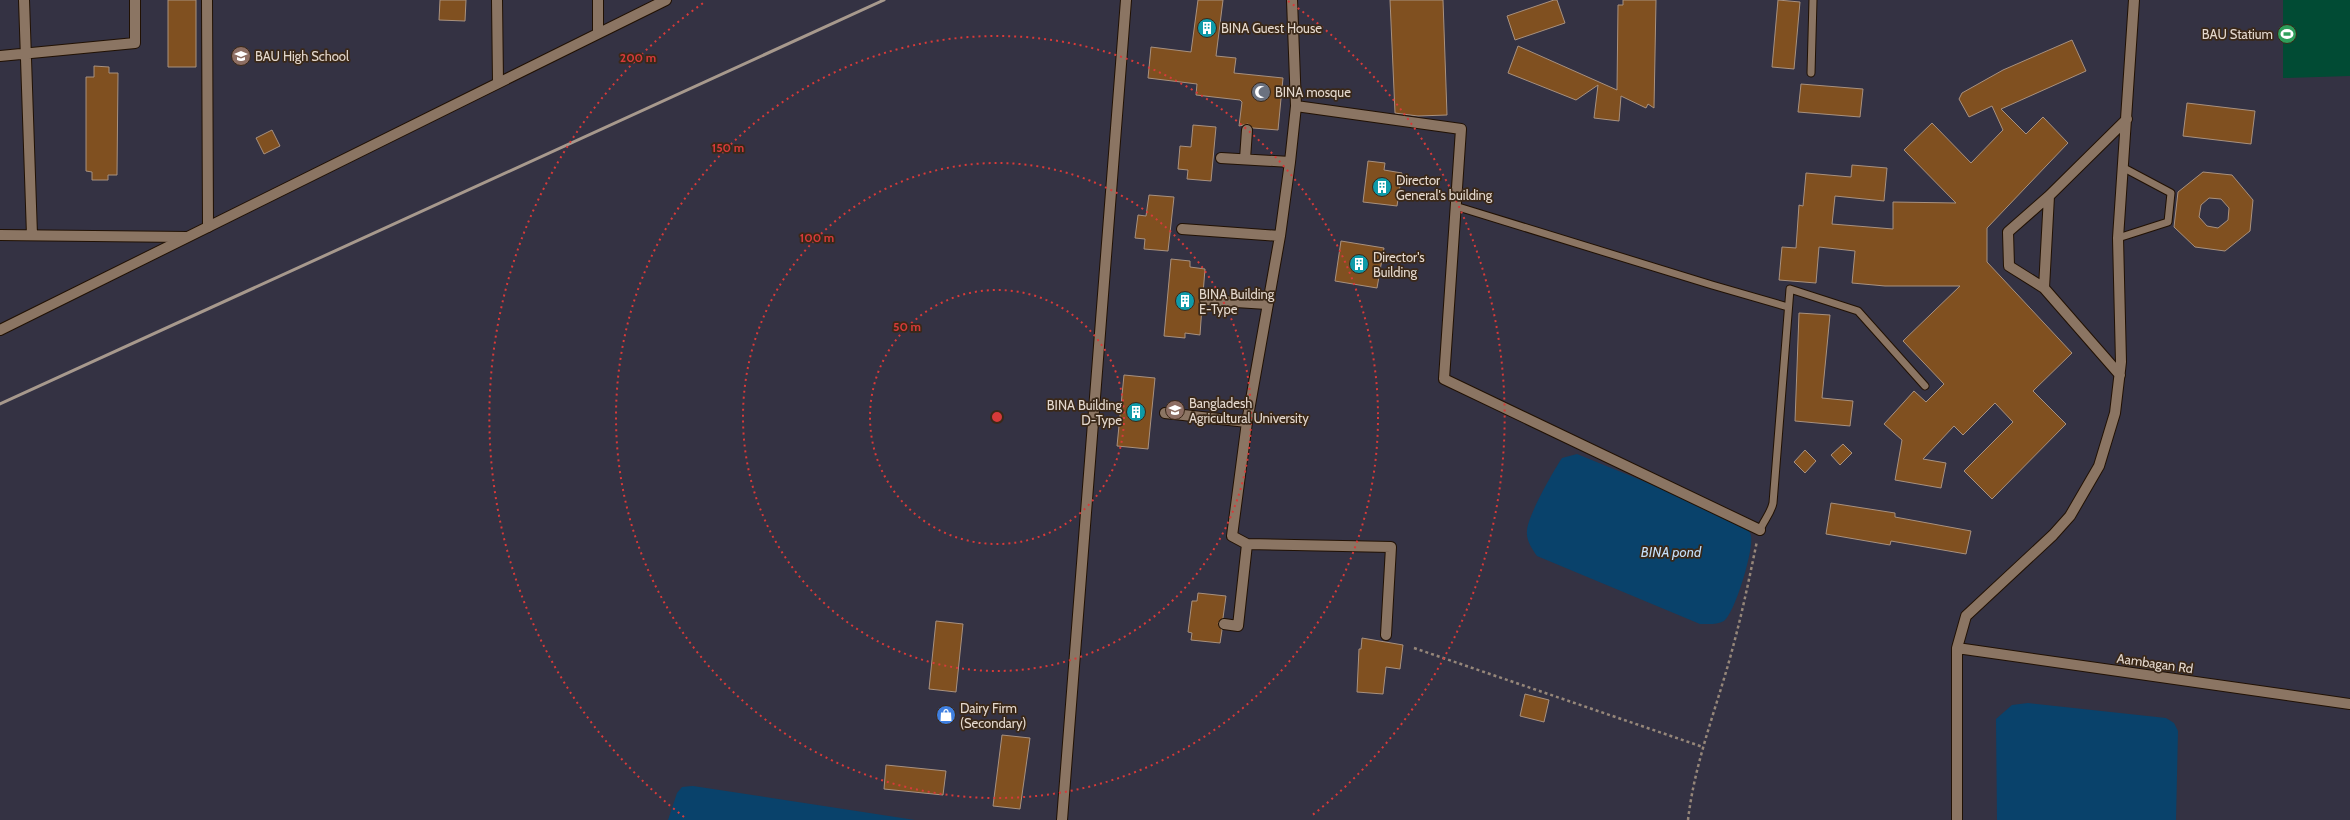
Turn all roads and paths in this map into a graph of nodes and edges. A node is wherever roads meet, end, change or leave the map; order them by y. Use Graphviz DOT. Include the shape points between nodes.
graph roads {
  1 [pos="24,0"];
  2 [pos="136,0"];
  3 [pos="207,0"];
  4 [pos="497,0"];
  5 [pos="598,0"];
  6 [pos="666,0"];
  7 [pos="1126,0"];
  8 [pos="1292,0"];
  9 [pos="1813,0"];
  10 [pos="2134,0"];
  11 [pos="598,32"];
  12 [pos="26,54"];
  13 [pos="0,56"];
  14 [pos="1811,73"];
  15 [pos="498,82"];
  16 [pos="1296,106"];
  17 [pos="2127,119"];
  18 [pos="1247,130"];
  19 [pos="1221,158"];
  20 [pos="1245,159"];
  21 [pos="1290,162"];
  22 [pos="2124,168"];
  23 [pos="2049,196"];
  24 [pos="1455,206"];
  25 [pos="208,227"];
  26 [pos="1182,229"];
  27 [pos="0,235"];
  28 [pos="32,235"];
  29 [pos="1280,236"];
  30 [pos="186,237"];
  31 [pos="2118,238"];
  32 [pos="2044,288"];
  33 [pos="1205,300"];
  34 [pos="1267,304"];
  35 [pos="1788,307"];
  36 [pos="0,330"];
  37 [pos="2120,375"];
  38 [pos="1925,386"];
  39 [pos="1165,413"];
  40 [pos="1247,422"];
  41 [pos="1760,530"];
  42 [pos="1247,544"];
  43 [pos="1224,624"];
  44 [pos="1386,635"];
  45 [pos="1414,648"];
  46 [pos="1957,648"];
  47 [pos="2350,704"];
  48 [pos="1703,747"];
  49 [pos="1062,820"];
  50 [pos="1688,820"];
  51 [pos="1957,820"];
  1 -- 12 [label="street"];
  2 -- 12 [label="street" via="135,43"];
  3 -- 25 [label="street"];
  4 -- 15 [label="street"];
  5 -- 11 [label="street"];
  6 -- 11 [label="street"];
  7 -- 49 [label="street"];
  8 -- 16 [label="street"];
  9 -- 14 [label="lane"];
  10 -- 17 [label="street"];
  11 -- 15 [label="street"];
  12 -- 13 [label="street"];
  12 -- 28 [label="street"];
  15 -- 25 [label="street"];
  16 -- 21 [label="street"];
  16 -- 24 [label="street" via="1461,129"];
  17 -- 22 [label="street"];
  17 -- 23 [label="street"];
  18 -- 20 [label="street"];
  19 -- 20 [label="street"];
  20 -- 21 [label="street"];
  21 -- 29 [label="street"];
  22 -- 31 [label="street"];
  22 -- 31 [label="lane" via="2171,193 2168,222"];
  23 -- 32 [label="street"];
  23 -- 32 [label="street" via="2008,232 2009,266"];
  24 -- 35 [label="lane"];
  24 -- 41 [label="street" via="1444,379"];
  25 -- 30 [label="street"];
  26 -- 29 [label="street"];
  27 -- 28 [label="street"];
  28 -- 30 [label="street"];
  29 -- 34 [label="street"];
  30 -- 36 [label="street"];
  31 -- 37 [label="street"];
  32 -- 37 [label="street"];
  33 -- 34 [label="street"];
  34 -- 40 [label="street"];
  35 -- 38 [label="lane" via="1790,289 1858,311"];
  35 -- 41 [label="lane" via="1773,503 1771,512"];
  37 -- 46 [label="street" via="2107,446 2088,488 2070,516 2053,535 1966,616"];
  39 -- 40 [label="street"];
  40 -- 42 [label="street" via="1232,536"];
  41 -- 48 [label="path" via="1734,643"];
  42 -- 43 [label="street" via="1238,626"];
  42 -- 44 [label="street" via="1391,547"];
  45 -- 48 [label="path"];
  46 -- 47 [label="street, Aambagan Rd"];
  46 -- 51 [label="street"];
  48 -- 50 [label="path"];
}
